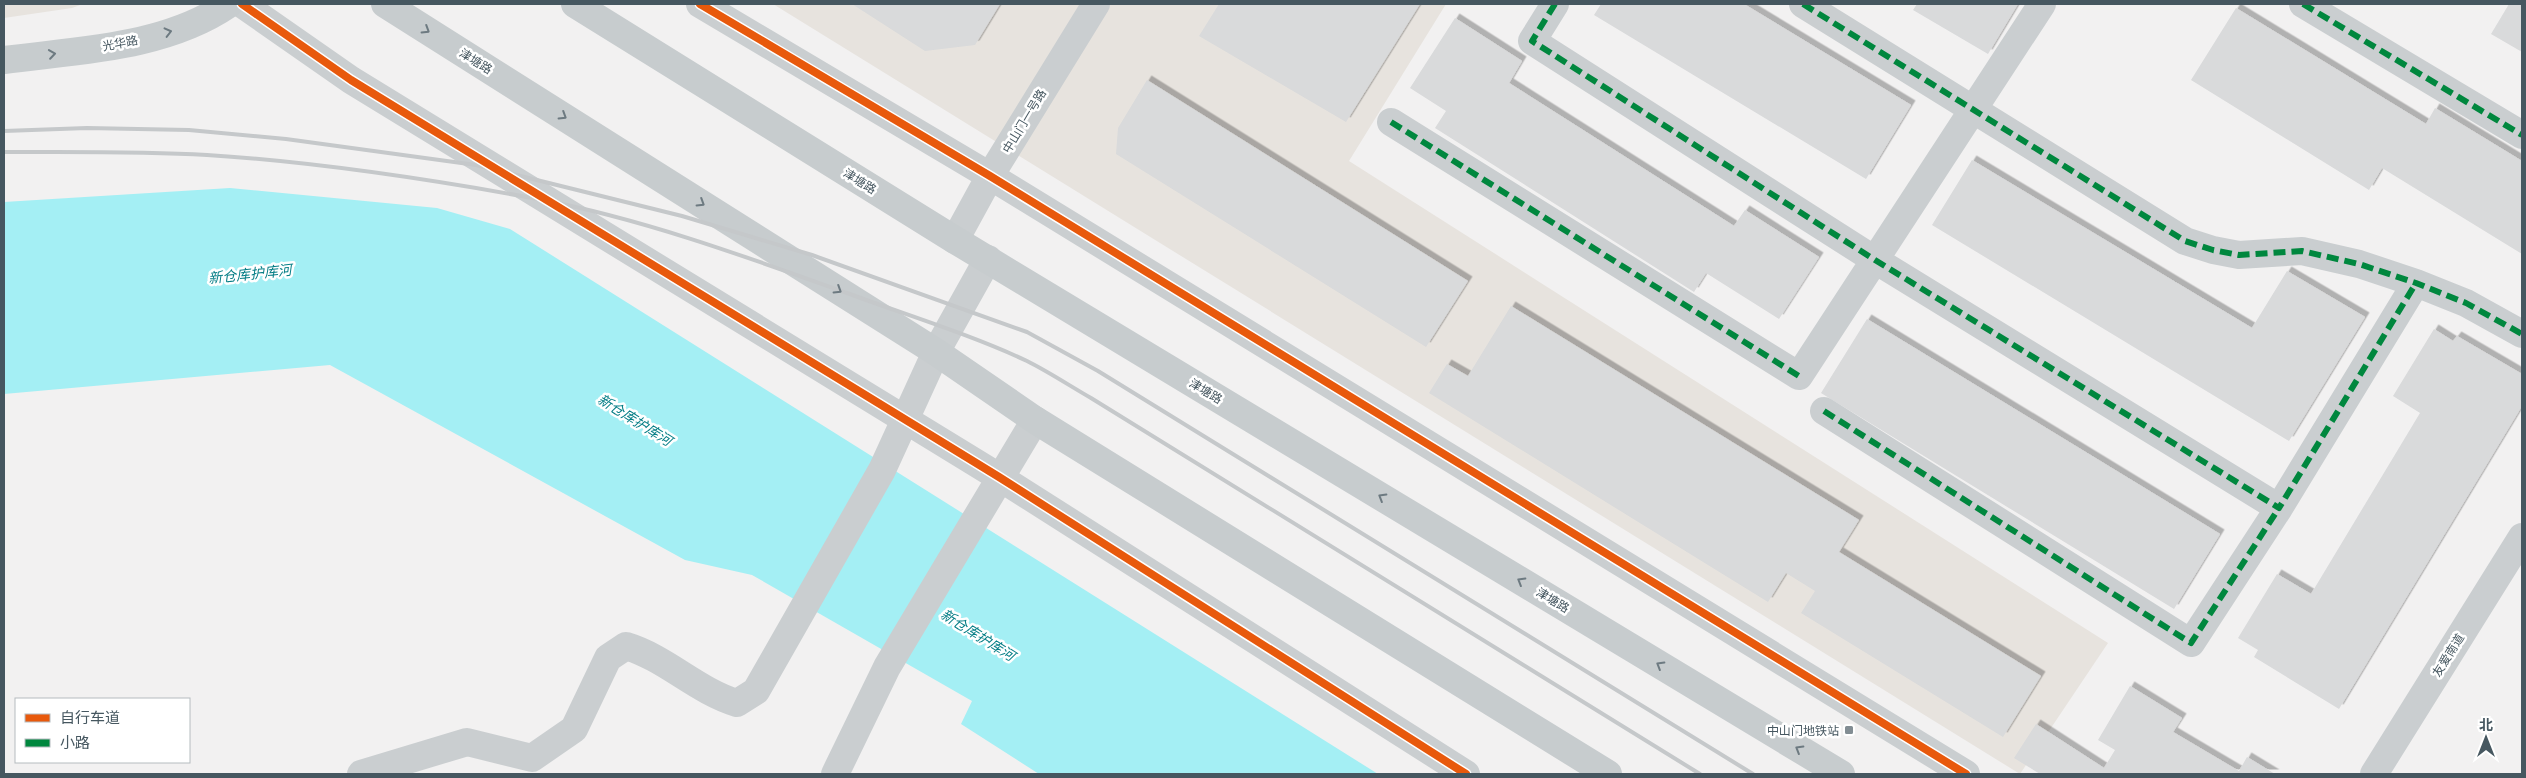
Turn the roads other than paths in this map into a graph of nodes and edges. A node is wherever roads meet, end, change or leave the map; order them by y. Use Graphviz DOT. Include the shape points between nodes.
graph roads {
  1 [pos="229,4"];
  2 [pos="242,4"];
  3 [pos="385,4"];
  4 [pos="575,4"];
  5 [pos="700,4"];
  6 [pos="1096,4"];
  7 [pos="1556,4"];
  8 [pos="1803,4"];
  9 [pos="2042,4"];
  10 [pos="2303,4"];
  11 [pos="4,60"];
  12 [pos="1972,109"];
  13 [pos="1391,122"];
  14 [pos="2522,135"];
  15 [pos="990,176"];
  16 [pos="955,240"];
  17 [pos="988,259"];
  18 [pos="1875,260"];
  19 [pos="2416,283"];
  20 [pos="2522,334"];
  21 [pos="936,352"];
  22 [pos="1824,411"];
  23 [pos="904,420"];
  24 [pos="1035,420"];
  25 [pos="999,477"];
  26 [pos="2279,508"];
  27 [pos="2522,536"];
  28 [pos="361,774"];
  29 [pos="835,774"];
  30 [pos="1466,774"];
  31 [pos="1608,774"];
  32 [pos="1841,774"];
  33 [pos="1966,774"];
  34 [pos="2374,774"];
  11 -- 1 [label="main road, 光华路, one-way" via="121,44 187,27"];
  2 -- 23 [label="street" via="351,80"];
  3 -- 21 [label="main road, 津塘路, one-way"];
  4 -- 16 [label="main road, 津塘路"];
  5 -- 15 [label="street"];
  6 -- 15 [label="street, 中山门一号路"];
  7 -- 18 [label="street" via="1532,42"];
  8 -- 12 [label="street"];
  9 -- 12 [label="street"];
  10 -- 14 [label="street"];
  12 -- 18 [label="street"];
  12 -- 19 [label="street" via="2185,241 2239,254 2302,251 2358,264"];
  13 -- 18 [label="street" via="1799,376"];
  15 -- 16 [label="street, 中山门一号路"];
  15 -- 33 [label="street"];
  16 -- 17 [label="main road, 津塘路"];
  17 -- 21 [label="street"];
  32 -- 17 [label="main road, 津塘路, one-way"];
  18 -- 26 [label="street"];
  19 -- 20 [label="street" via="2466,303"];
  19 -- 26 [label="street"];
  21 -- 23 [label="street"];
  21 -- 24 [label="main road, 津塘路"];
  22 -- 26 [label="street" via="2192,642"];
  23 -- 25 [label="street"];
  23 -- 28 [label="street" via="882,470 756,691 737,703 721,698 645,652 626,646 608,658 574,729 532,758 467,742"];
  24 -- 25 [label="street"];
  24 -- 31 [label="main road, 津塘路"];
  25 -- 29 [label="street" via="887,666"];
  25 -- 30 [label="street"];
  27 -- 34 [label="street, 友爱南道"];
}
